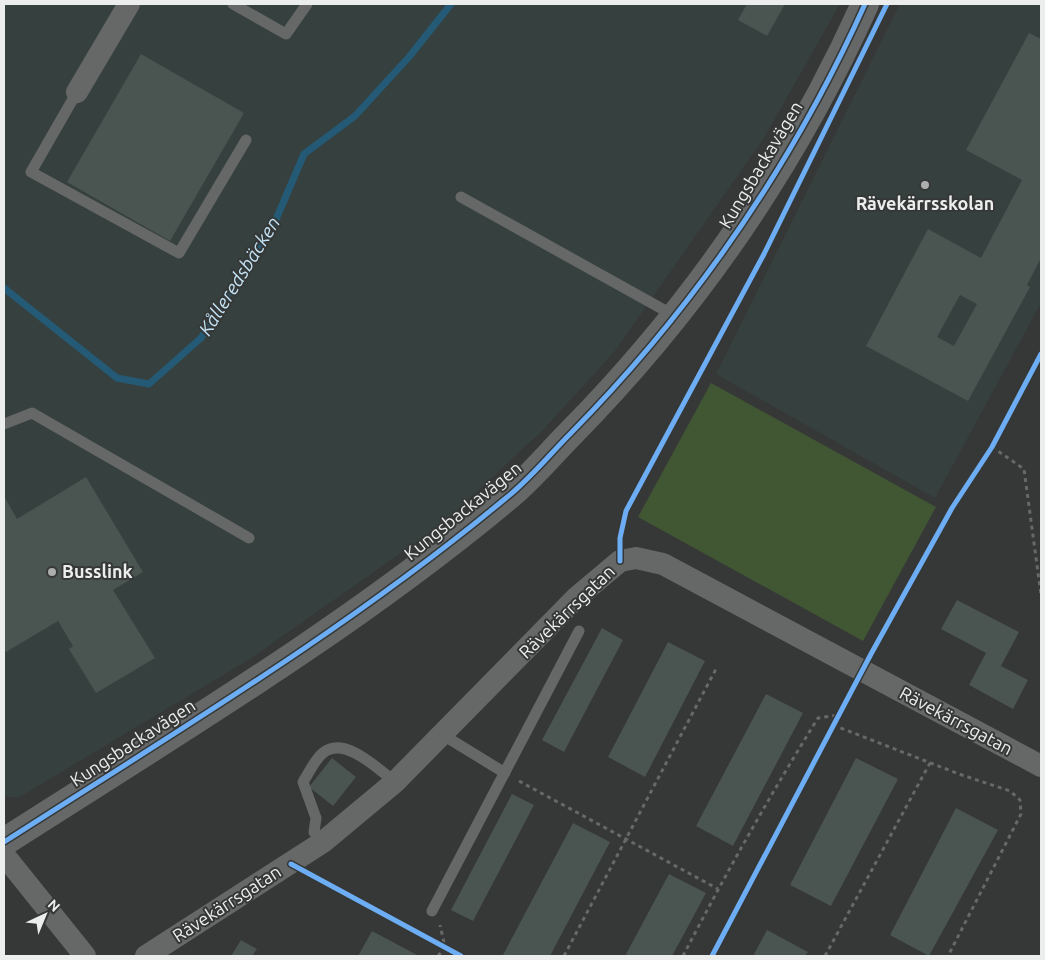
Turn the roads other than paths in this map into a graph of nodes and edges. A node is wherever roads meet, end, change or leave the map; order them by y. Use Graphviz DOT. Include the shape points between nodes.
graph roads {
  1 [pos="128,4"];
  2 [pos="233,4"];
  3 [pos="307,4"];
  4 [pos="865,4"];
  5 [pos="76,92"];
  6 [pos="246,140"];
  7 [pos="461,197"];
  8 [pos="676,317"];
  9 [pos="4,424"];
  10 [pos="250,538"];
  11 [pos="579,631"];
  12 [pos="444,735"];
  13 [pos="1041,766"];
  14 [pos="505,773"];
  15 [pos="395,782"];
  16 [pos="4,842"];
  17 [pos="323,842"];
  18 [pos="4,855"];
  19 [pos="432,911"];
  20 [pos="86,956"];
  21 [pos="146,956"];
  1 -- 5 [label="street"];
  2 -- 3 [label="lane" via="286,34"];
  4 -- 8 [label="street, Kungsbackavägen" via="794,143 716,264"];
  5 -- 6 [label="lane" via="31,172 178,253"];
  7 -- 8 [label="lane"];
  8 -- 16 [label="street, Kungsbackavägen" via="600,404 508,497 375,600 189,725"];
  9 -- 10 [label="lane" via="32,413"];
  11 -- 14 [label="lane"];
  12 -- 13 [label="street, Rävekärrsgatan" via="576,598 620,561 636,558 663,564"];
  12 -- 14 [label="lane"];
  12 -- 15 [label="street, Rävekärrsgatan"];
  14 -- 19 [label="lane"];
  15 -- 17 [label="street, Rävekärrsgatan"];
  15 -- 17 [label="lane" via="343,747 323,753 303,782 316,818 314,832"];
  17 -- 21 [label="street, Rävekärrsgatan"];
  18 -- 20 [label="street"];
}
